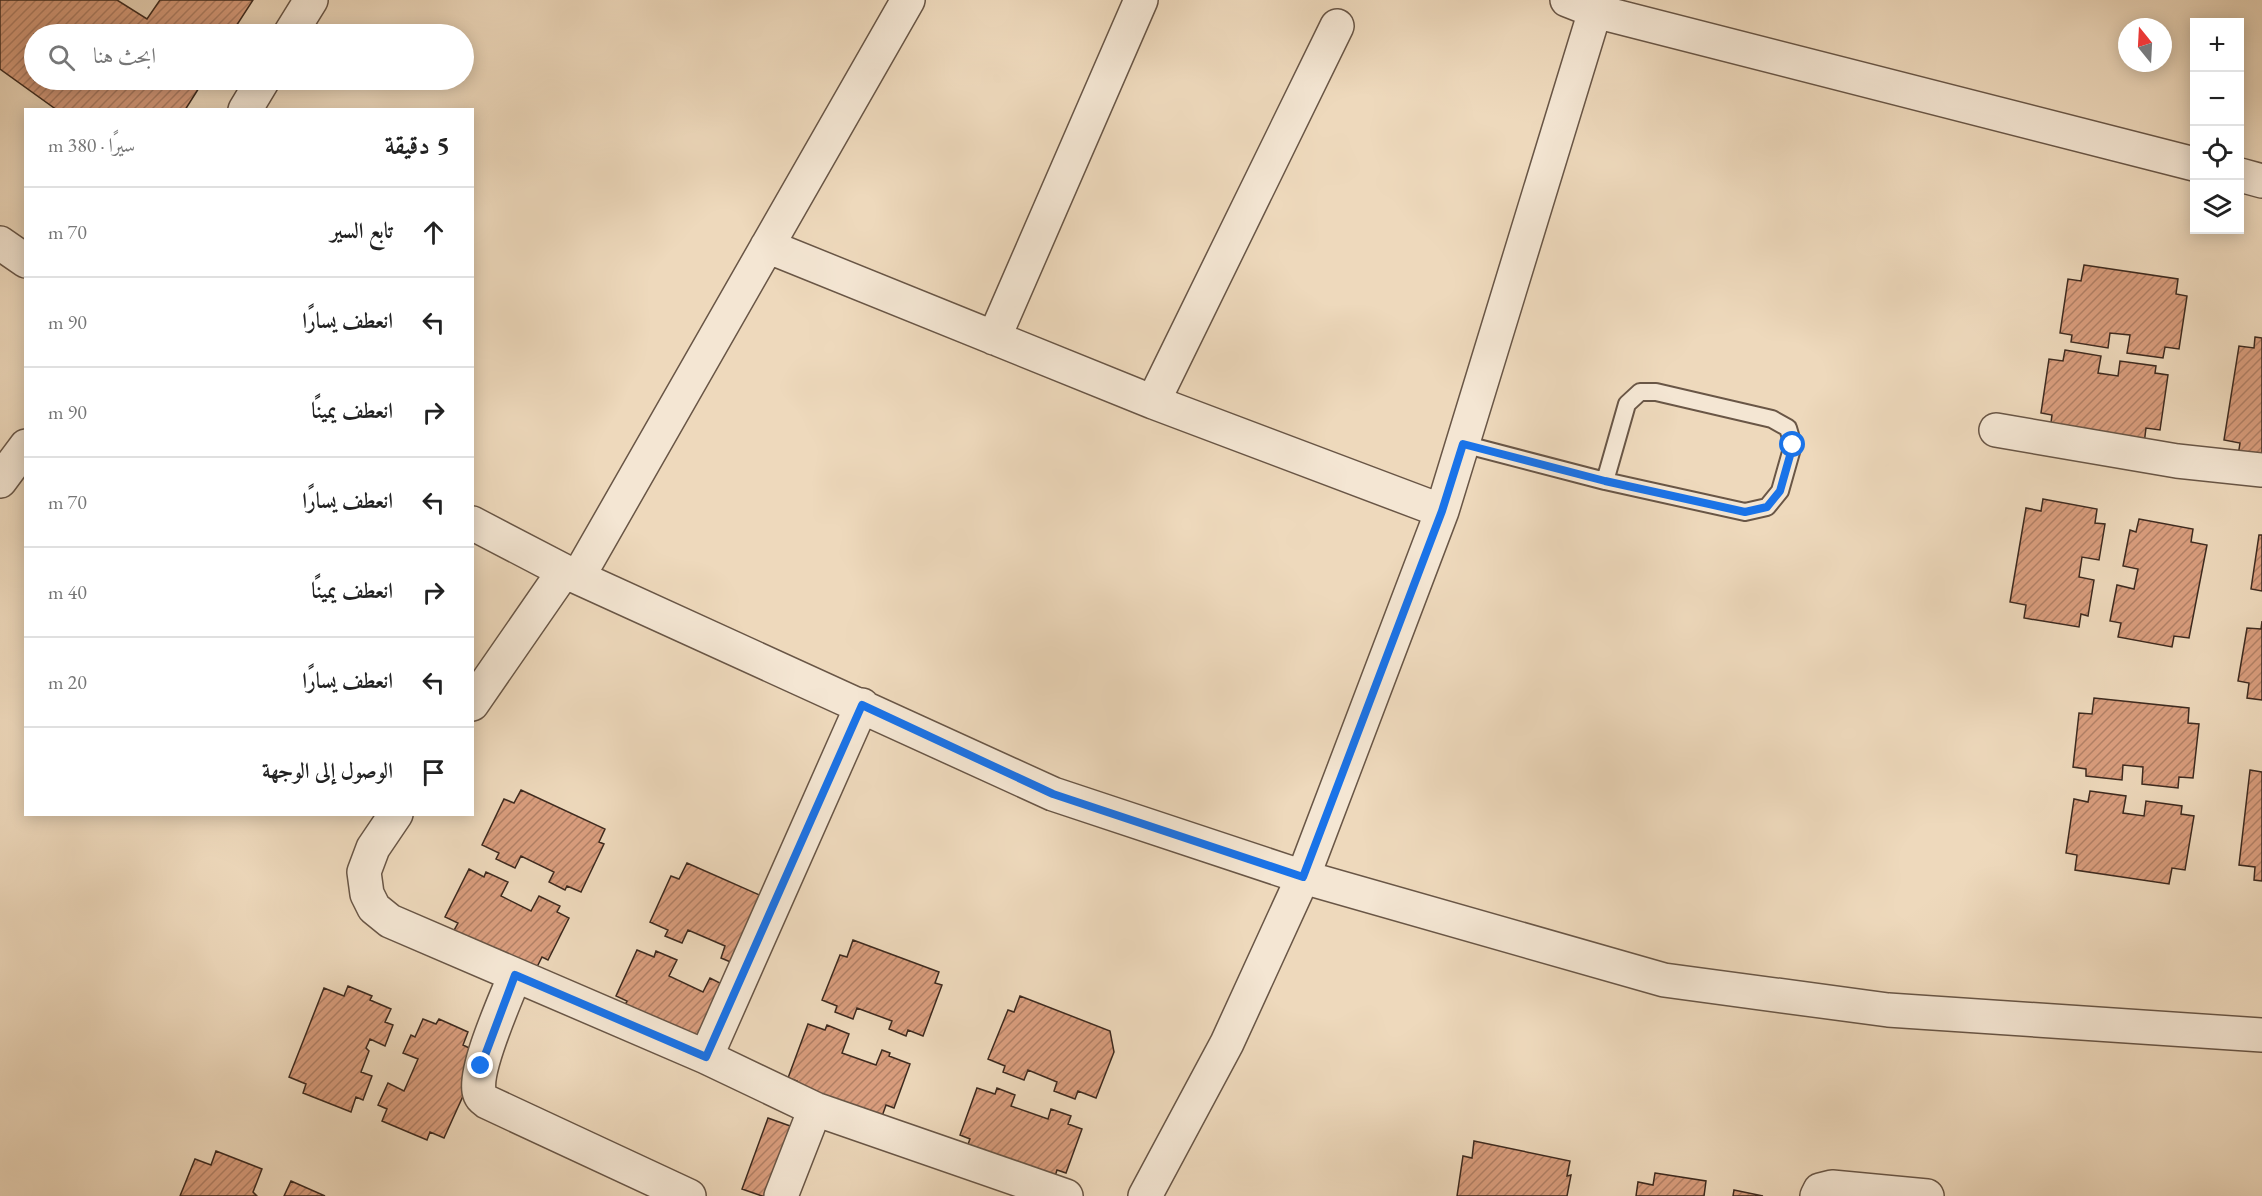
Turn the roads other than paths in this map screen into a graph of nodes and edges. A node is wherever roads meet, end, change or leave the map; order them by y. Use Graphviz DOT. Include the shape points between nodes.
graph roads {
  1 [pos="311,0"];
  2 [pos="908,0"];
  3 [pos="1141,0"];
  4 [pos="1581,5"];
  5 [pos="296,24"];
  6 [pos="1337,26"];
  7 [pos="257,90"];
  8 [pos="246,108"];
  9 [pos="2190,163"];
  10 [pos="2244,177"];
  11 [pos="2262,181"];
  12 [pos="0,243"];
  13 [pos="768,246"];
  14 [pos="24,260"];
  15 [pos="994,338"];
  16 [pos="1152,402"];
  17 [pos="1996,430"];
  18 [pos="1463,444"];
  19 [pos="24,449"];
  20 [pos="2262,470"];
  21 [pos="0,481"];
  22 [pos="1605,481"];
  23 [pos="1442,511"];
  24 [pos="474,524"];
  25 [pos="571,574"];
  26 [pos="474,701"];
  27 [pos="862,705"];
  28 [pos="395,816"];
  29 [pos="1303,877"];
  30 [pos="515,975"];
  31 [pos="2262,1035"];
  32 [pos="706,1057"];
  33 [pos="815,1109"];
  34 [pos="689,1196"];
  35 [pos="781,1196"];
  36 [pos="1066,1196"];
  37 [pos="1145,1196"];
  38 [pos="1817,1196"];
  39 [pos="1928,1196"];
  1 -- 5 [label="street"];
  2 -- 13 [label="street"];
  3 -- 15 [label="street"];
  4 -- 9 [label="street"];
  4 -- 18 [label="street"];
  6 -- 16 [label="street"];
  7 -- 8 [label="street"];
  10 -- 11 [label="street"];
  12 -- 14 [label="street"];
  13 -- 15 [label="street"];
  13 -- 25 [label="street"];
  15 -- 16 [label="street"];
  16 -- 23 [label="street"];
  17 -- 20 [label="street" via="2177,461"];
  18 -- 22 [label="lane"];
  18 -- 23 [label="street"];
  19 -- 21 [label="street"];
  22 -- 22 [label="lane" via="1745,512 1767,507 1780,491 1793,445 1788,428 1772,418 1656,392 1640,392 1627,404"];
  23 -- 29 [label="street"];
  24 -- 25 [label="street"];
  25 -- 26 [label="street"];
  25 -- 27 [label="street"];
  27 -- 29 [label="street" via="1053,794"];
  27 -- 32 [label="street"];
  28 -- 30 [label="street" via="373,848 364,872 374,908 390,921"];
  29 -- 31 [label="street" via="1664,980 1888,1010"];
  29 -- 37 [label="street" via="1227,1044"];
  30 -- 32 [label="street"];
  30 -- 34 [label="street" via="481,1066 481,1096"];
  32 -- 33 [label="street"];
  33 -- 35 [label="street"];
  33 -- 36 [label="street"];
  38 -- 39 [label="street" via="1820,1190 1832,1187"];
}
